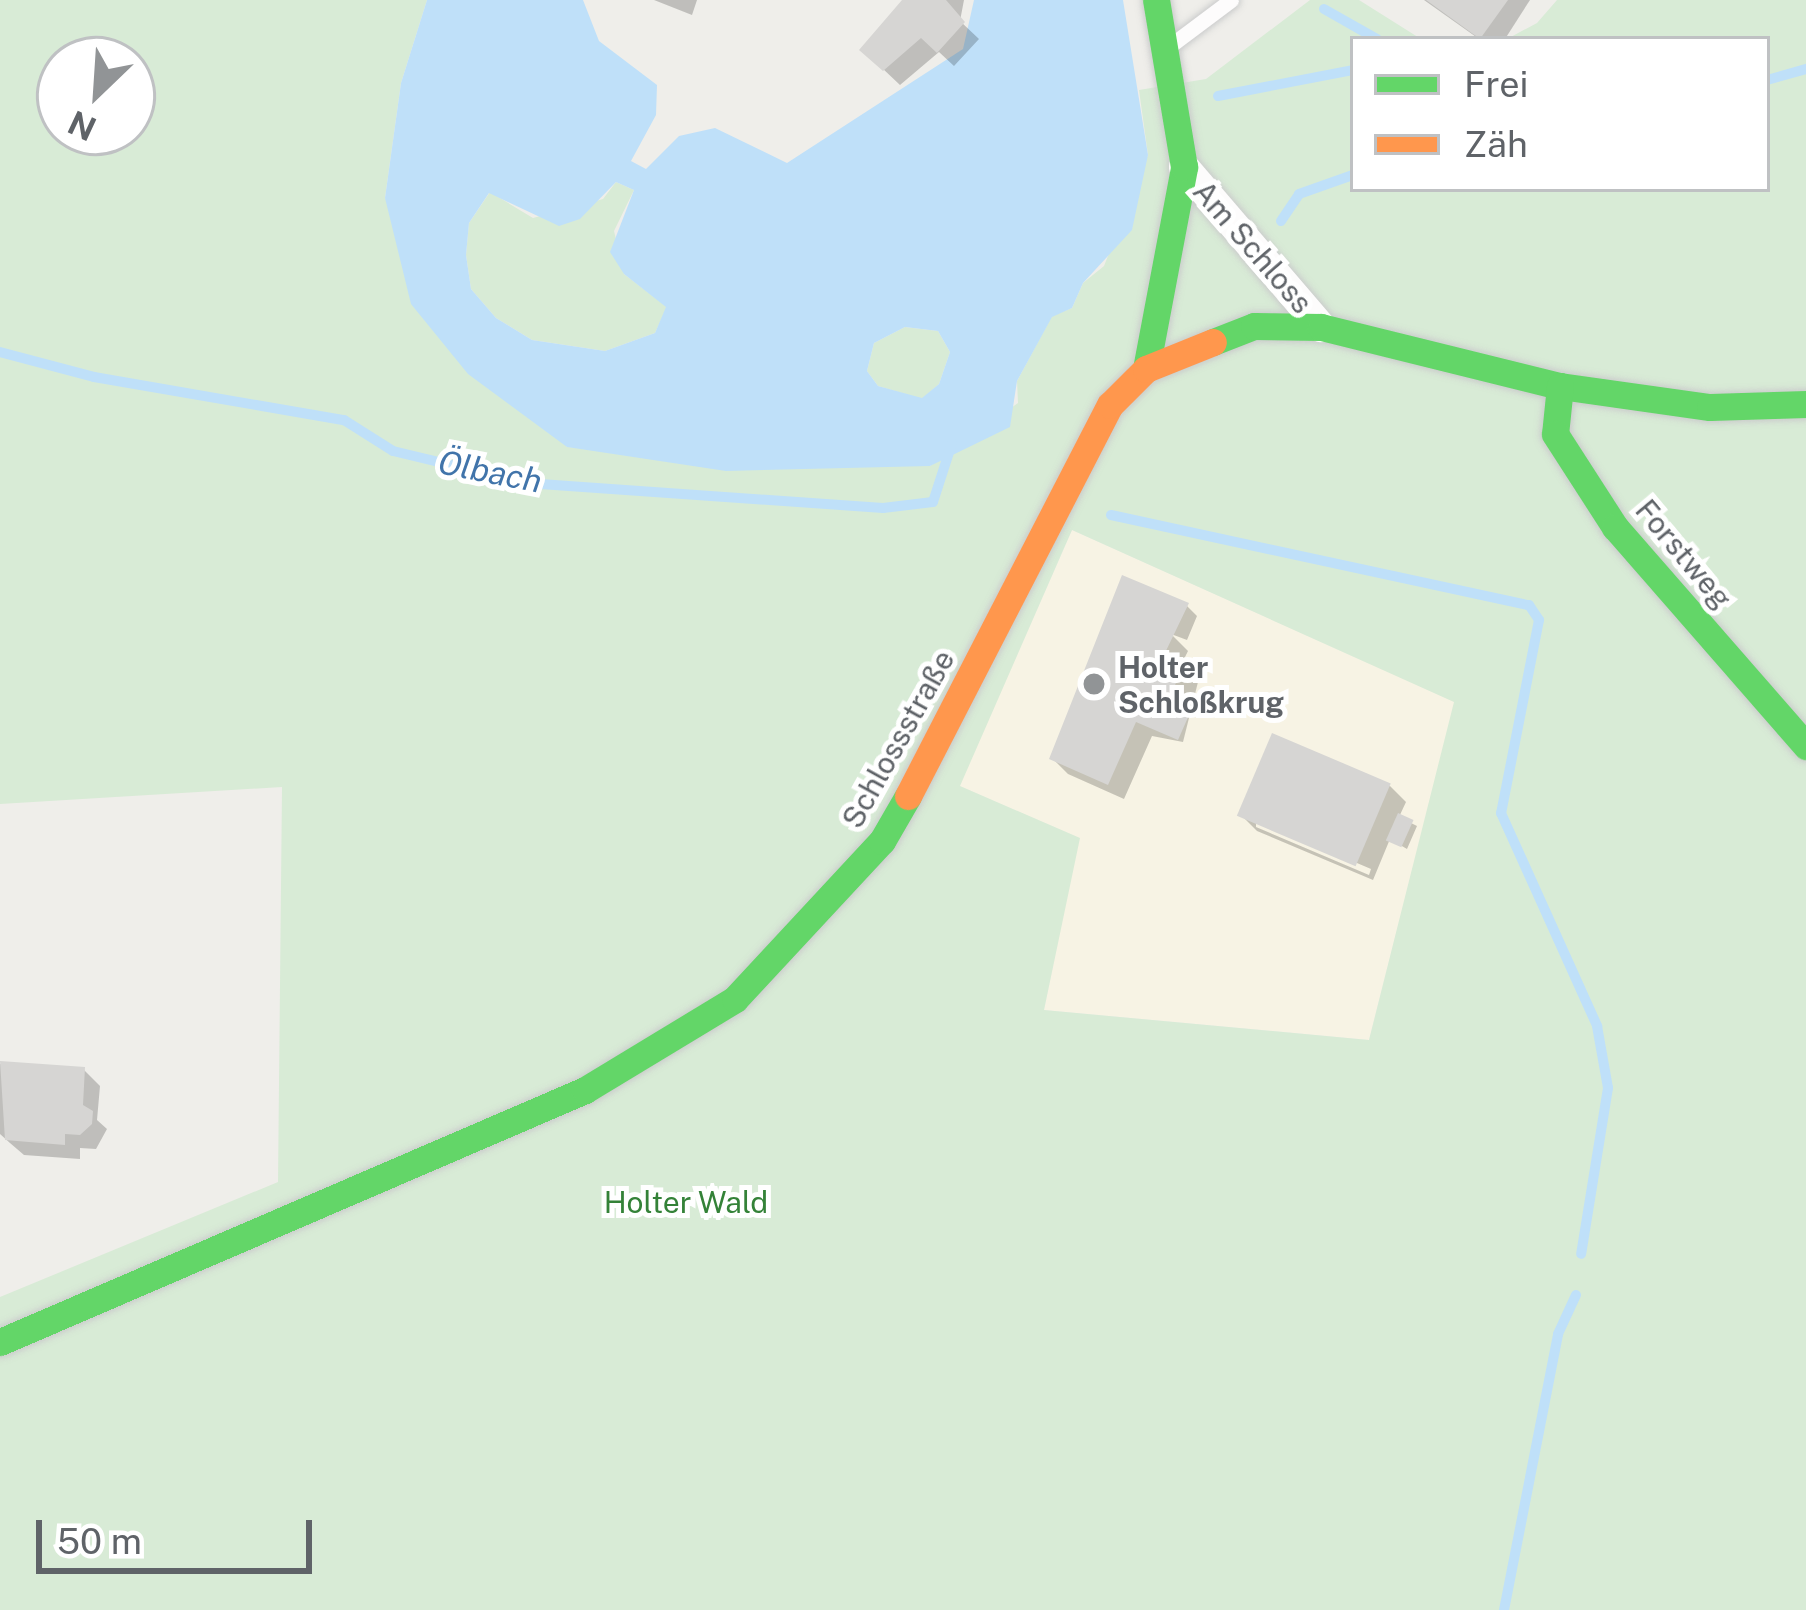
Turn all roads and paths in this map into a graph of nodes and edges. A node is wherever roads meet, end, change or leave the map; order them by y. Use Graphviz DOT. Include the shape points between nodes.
graph roads {
  1 [pos="1156,0"];
  2 [pos="1231,0"];
  3 [pos="1168,47"];
  4 [pos="1184,167"];
  5 [pos="1321,327"];
  6 [pos="1146,369"];
  7 [pos="1560,386"];
  8 [pos="1806,404"];
  9 [pos="1806,746"];
  10 [pos="0,1342"];
  1 -- 3 [label="main road, Am Schloss"];
  2 -- 3 [label="lane"];
  3 -- 4 [label="main road, Am Schloss"];
  4 -- 5 [label="street, Am Schloss"];
  4 -- 6 [label="main road, Am Schloss"];
  5 -- 6 [label="main road, Schlossstraße" via="1254,326"];
  5 -- 7 [label="main road, Schlossstraße"];
  6 -- 10 [label="main road, Schlossstraße" via="1110,405 1062,486 944,736 882,841 734,999 585,1090"];
  7 -- 8 [label="main road, Schlossstraße" via="1710,406"];
  7 -- 9 [label="main road, Forstweg" via="1555,434 1615,527"];
}
